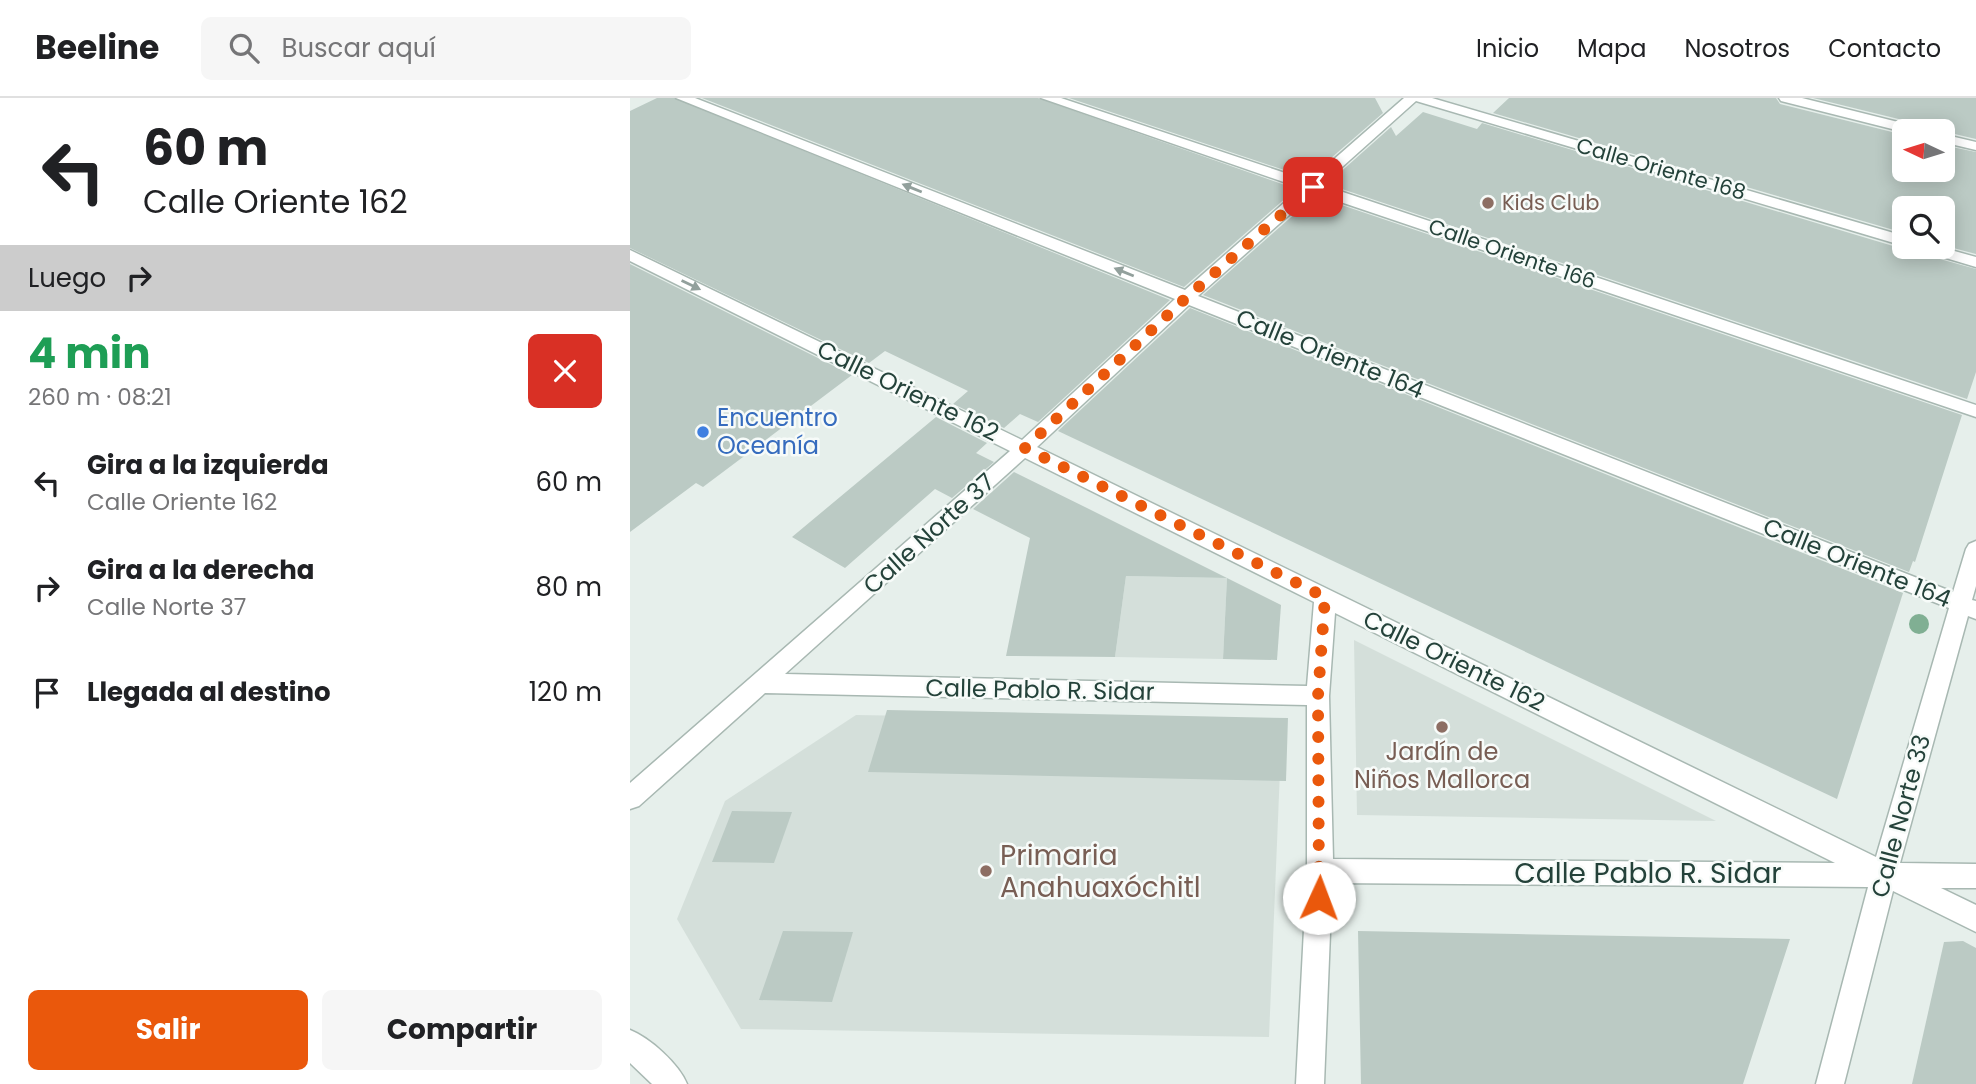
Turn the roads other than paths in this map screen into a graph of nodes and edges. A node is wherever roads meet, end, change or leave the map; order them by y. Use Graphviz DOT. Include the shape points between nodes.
graph roads {
  1 [pos="683,98"];
  2 [pos="1048,98"];
  3 [pos="1412,98"];
  4 [pos="1419,98"];
  5 [pos="1786,98"];
  6 [pos="1892,125"];
  7 [pos="1955,141"];
  8 [pos="1976,146"];
  9 [pos="1313,187"];
  10 [pos="1892,237"];
  11 [pos="630,255"];
  12 [pos="1955,256"];
  13 [pos="1976,262"];
  14 [pos="1187,297"];
  15 [pos="1976,411"];
  16 [pos="1025,448"];
  17 [pos="1976,550"];
  18 [pos="1325,597"];
  19 [pos="1968,607"];
  20 [pos="761,683"];
  21 [pos="1318,696"];
  22 [pos="630,797"];
  23 [pos="1320,871"];
  24 [pos="1884,875"];
  25 [pos="1976,876"];
  26 [pos="1976,919"];
  27 [pos="630,1044"];
  28 [pos="673,1084"];
  29 [pos="1310,1084"];
  30 [pos="1830,1084"];
  14 -- 1 [label="street, Calle Oriente 164, one-way"];
  2 -- 9 [label="street, Calle Oriente 166"];
  3 -- 9 [label="street, Calle Norte 37"];
  4 -- 10 [label="street, Calle Oriente 168"];
  5 -- 6 [label="street"];
  7 -- 8 [label="street"];
  9 -- 14 [label="street, Calle Norte 37"];
  9 -- 15 [label="street, Calle Oriente 166"];
  11 -- 16 [label="street, Calle Oriente 162, one-way"];
  12 -- 13 [label="street"];
  14 -- 16 [label="street, Calle Norte 37"];
  14 -- 19 [label="street, Calle Oriente 164"];
  16 -- 18 [label="street, Calle Oriente 162"];
  16 -- 20 [label="street, Calle Norte 37"];
  17 -- 19 [label="street, Calle Norte 33"];
  18 -- 21 [label="street"];
  18 -- 24 [label="street, Calle Oriente 162"];
  19 -- 24 [label="street, Calle Norte 33"];
  20 -- 21 [label="street, Calle Pablo R. Sidar"];
  20 -- 22 [label="street, Calle Norte 37"];
  21 -- 23 [label="street"];
  23 -- 24 [label="street, Calle Pablo R. Sidar"];
  23 -- 29 [label="street"];
  24 -- 25 [label="street, Calle Pablo R. Sidar"];
  24 -- 26 [label="street, Calle Oriente 162"];
  24 -- 30 [label="street, Calle Norte 33"];
  27 -- 28 [label="street"];
}
